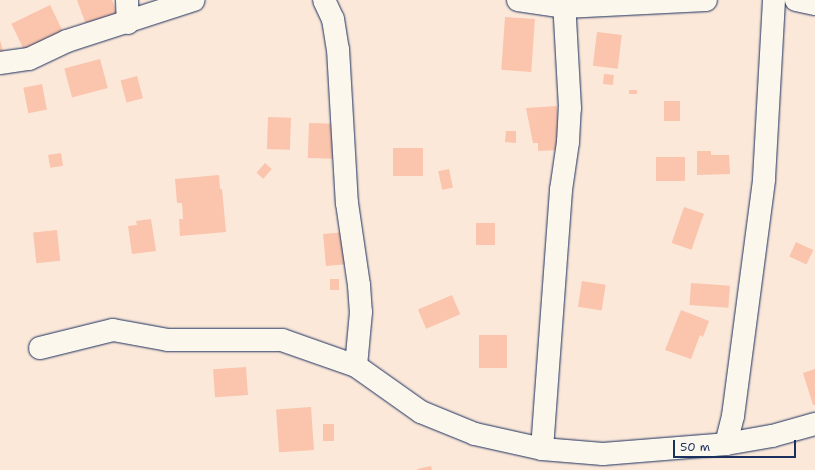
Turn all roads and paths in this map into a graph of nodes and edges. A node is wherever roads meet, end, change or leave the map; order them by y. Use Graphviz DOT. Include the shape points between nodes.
graph roads {
  1 [pos="127,0"];
  2 [pos="194,0"];
  3 [pos="324,0"];
  4 [pos="518,0"];
  5 [pos="706,0"];
  6 [pos="774,0"];
  7 [pos="796,0"];
  8 [pos="564,4"];
  9 [pos="815,4"];
  10 [pos="128,23"];
  11 [pos="0,63"];
  12 [pos="40,348"];
  13 [pos="356,366"];
  14 [pos="815,424"];
  15 [pos="726,444"];
  16 [pos="542,449"];
  1 -- 10 [label="street"];
  2 -- 10 [label="street"];
  3 -- 13 [label="street" via="333,19 338,49 347,203 359,285 361,312"];
  4 -- 8 [label="street"];
  5 -- 8 [label="street"];
  6 -- 15 [label="street" via="764,179 734,416"];
  7 -- 9 [label="street"];
  8 -- 16 [label="street" via="570,108 561,190"];
  10 -- 11 [label="street" via="67,41 29,59"];
  12 -- 13 [label="street" via="113,330 168,340 282,340"];
  13 -- 16 [label="street" via="421,412 476,434"];
  14 -- 15 [label="street" via="772,436"];
  15 -- 16 [label="street" via="603,454"];
}
